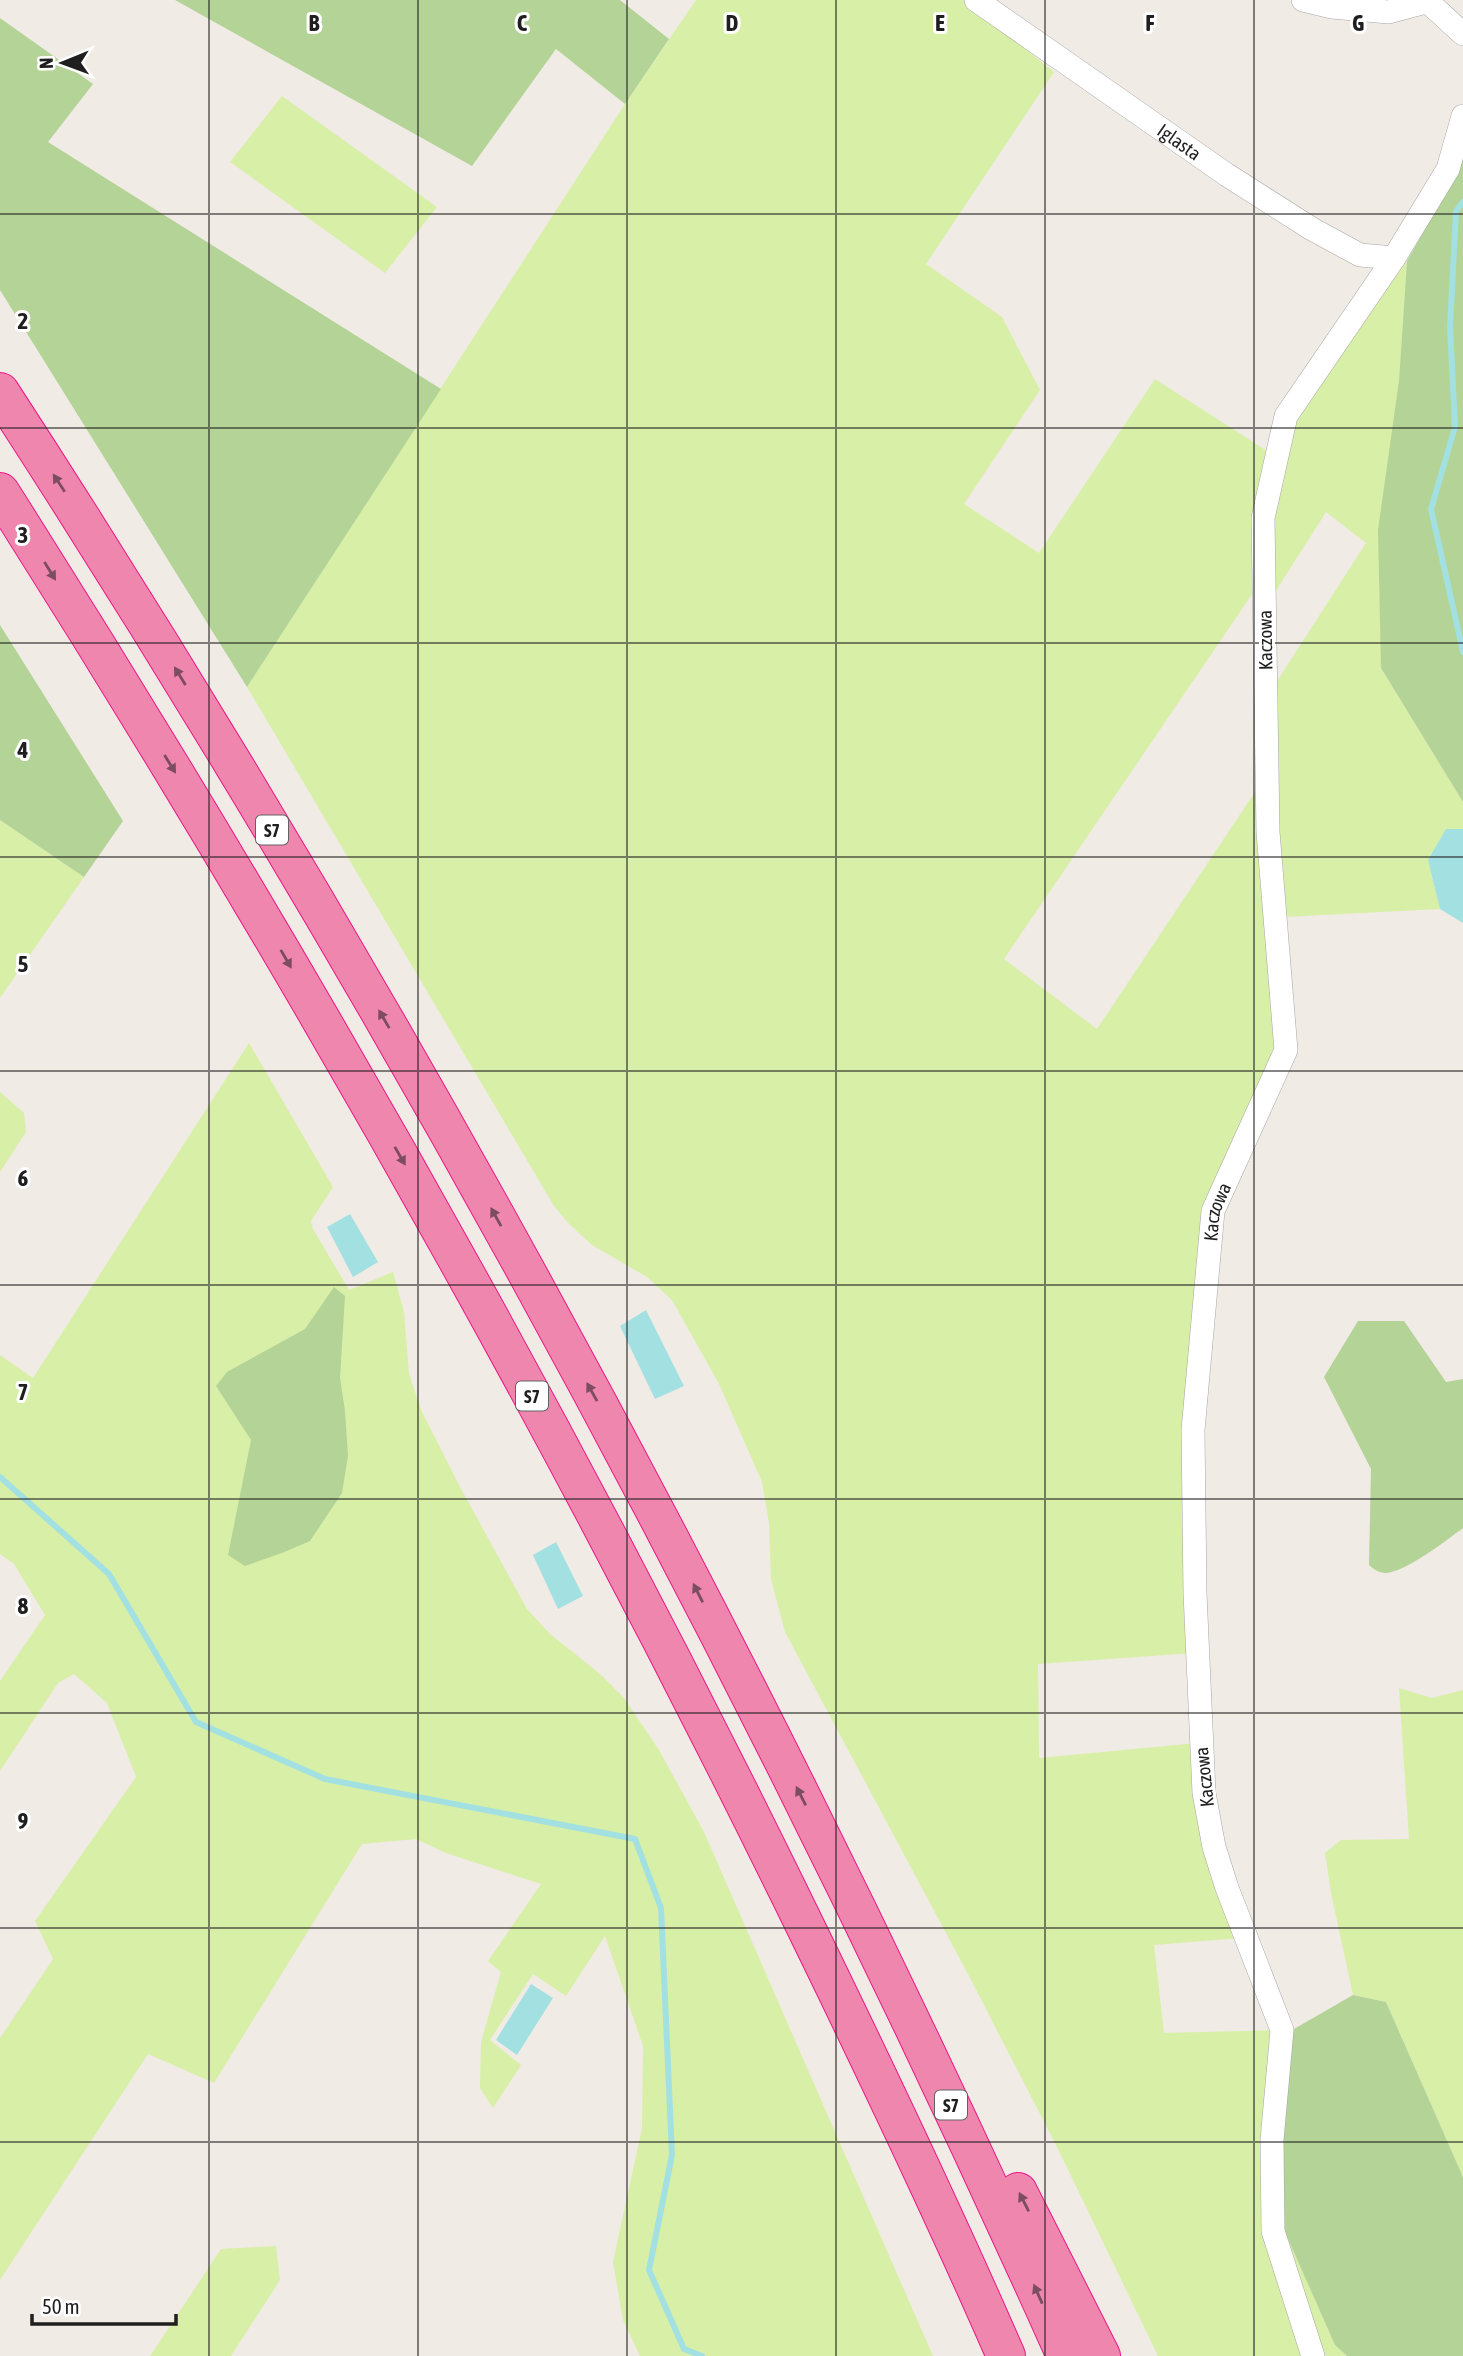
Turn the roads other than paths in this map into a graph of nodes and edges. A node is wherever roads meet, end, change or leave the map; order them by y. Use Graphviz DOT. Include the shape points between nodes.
graph roads {
  1 [pos="976,0"];
  2 [pos="1303,0"];
  3 [pos="1426,1"];
  4 [pos="1457,28"];
  5 [pos="1463,116"];
  6 [pos="1394,258"];
  7 [pos="0,392"];
  8 [pos="0,492"];
  9 [pos="832,1857"];
  10 [pos="1006,2356"];
  11 [pos="1066,2356"];
  12 [pos="1101,2356"];
  13 [pos="1313,2356"];
  1 -- 6 [label="street, Iglasta" via="1300,222 1360,255"];
  2 -- 3 [label="street" via="1389,12"];
  3 -- 4 [label="street"];
  5 -- 6 [label="street, Kaczowa" via="1448,169"];
  6 -- 13 [label="street, Kaczowa" via="1286,416 1263,518 1268,832 1286,1050 1213,1211 1193,1430 1204,1793 1227,1888 1282,2031 1272,2140 1273,2231"];
  9 -- 7 [label="highway, S7, one-way" via="619,1442 462,1155 225,750"];
  8 -- 10 [label="highway, S7, one-way" via="276,943 572,1469 764,1844"];
  11 -- 9 [label="highway, S7, one-way"];
  12 -- 9 [label="highway, one-way" via="917,1992"];
}
